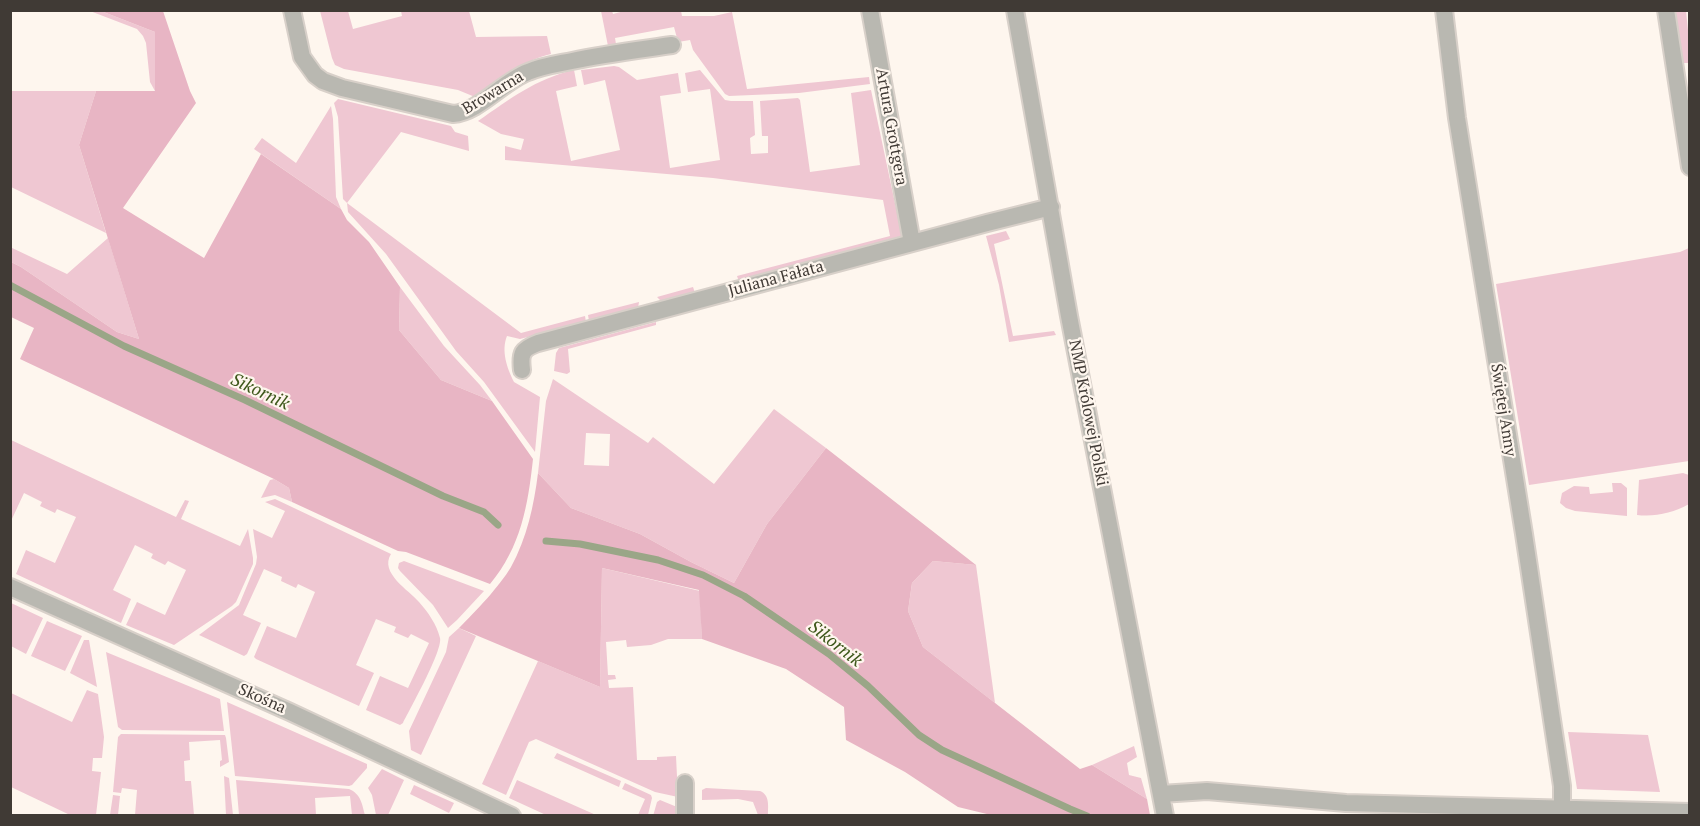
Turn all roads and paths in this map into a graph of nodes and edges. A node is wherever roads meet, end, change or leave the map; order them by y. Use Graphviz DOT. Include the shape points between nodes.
graph roads {
  1 [pos="292,10"];
  2 [pos="870,10"];
  3 [pos="1015,10"];
  4 [pos="1444,10"];
  5 [pos="1666,10"];
  6 [pos="672,45"];
  7 [pos="1689,167"];
  8 [pos="1051,207"];
  9 [pos="912,243"];
  10 [pos="522,370"];
  11 [pos="10,587"];
  12 [pos="685,783"];
  13 [pos="1161,794"];
  14 [pos="1562,809"];
  15 [pos="1689,812"];
  16 [pos="512,816"];
  17 [pos="685,816"];
  18 [pos="1165,816"];
  1 -- 6 [label="street, Browarna" via="302,57 324,81 453,114 470,110 510,81 549,65"];
  2 -- 9 [label="street, Artura Grottgera"];
  3 -- 8 [label="street, NMP Królowej Polski"];
  4 -- 14 [label="street, Świętej Anny" via="1459,130 1560,774"];
  5 -- 7 [label="street"];
  8 -- 9 [label="street, Juliana Fałata"];
  8 -- 13 [label="street, NMP Królowej Polski"];
  9 -- 10 [label="street, Juliana Fałata" via="528,346 520,358"];
  11 -- 16 [label="street, Skośna"];
  12 -- 17 [label="street"];
  13 -- 14 [label="street" via="1207,791 1346,803"];
  13 -- 18 [label="street, NMP Królowej Polski"];
  14 -- 15 [label="street"];
}
